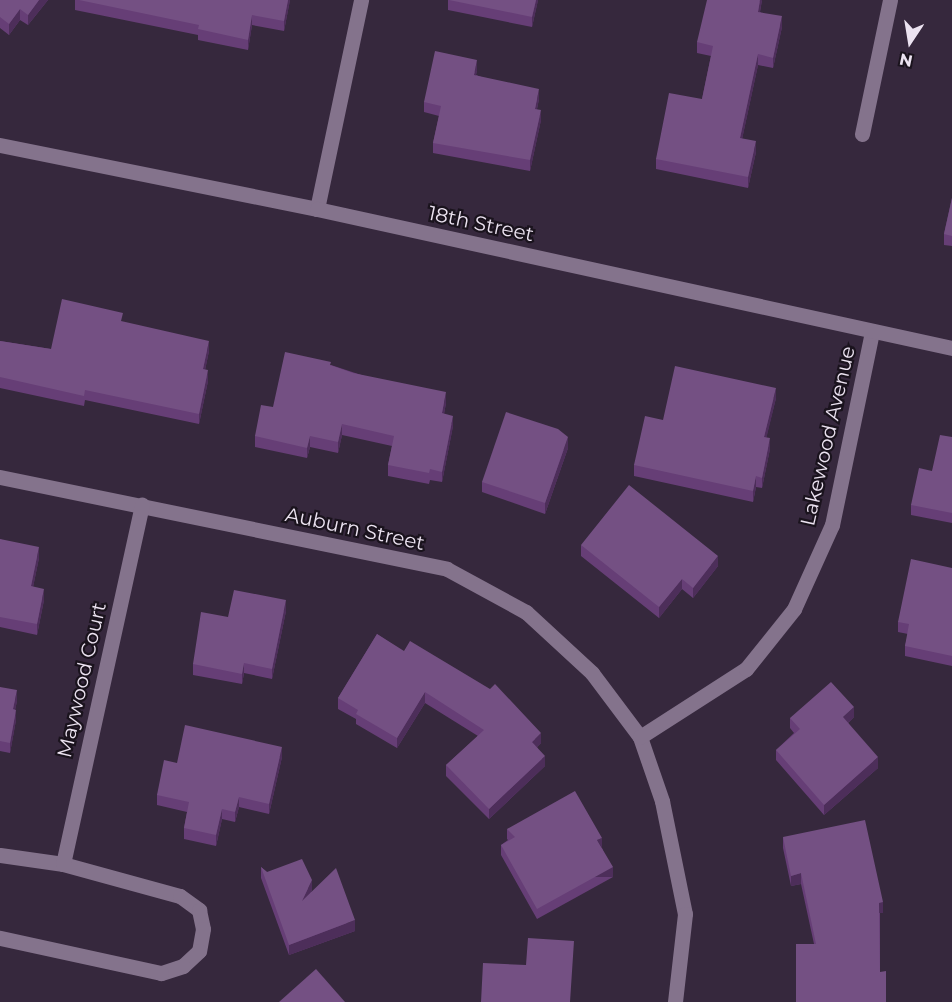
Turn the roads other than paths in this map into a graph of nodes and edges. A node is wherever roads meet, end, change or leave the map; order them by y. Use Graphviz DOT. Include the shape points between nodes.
graph roads {
  1 [pos="360,0"];
  2 [pos="890,0"];
  3 [pos="862,134"];
  4 [pos="0,145"];
  5 [pos="317,209"];
  6 [pos="872,331"];
  7 [pos="952,348"];
  8 [pos="0,477"];
  9 [pos="142,506"];
  10 [pos="640,737"];
  11 [pos="0,855"];
  12 [pos="63,864"];
  13 [pos="0,938"];
  14 [pos="675,1002"];
  1 -- 5 [label="street"];
  2 -- 3 [label="street"];
  4 -- 5 [label="street, 18th Street"];
  5 -- 6 [label="street, 18th Street"];
  6 -- 7 [label="street, 18th Street"];
  6 -- 10 [label="street, Lakewood Avenue" via="832,525 794,609 746,669"];
  8 -- 9 [label="street, Auburn Street"];
  9 -- 10 [label="street, Auburn Street" via="447,569 526,612 592,673"];
  9 -- 12 [label="street, Maywood Court"];
  10 -- 14 [label="street" via="662,801 685,914"];
  11 -- 12 [label="street"];
  12 -- 13 [label="street" via="180,896 199,910 203,929 199,951 183,966 162,973"];
}
